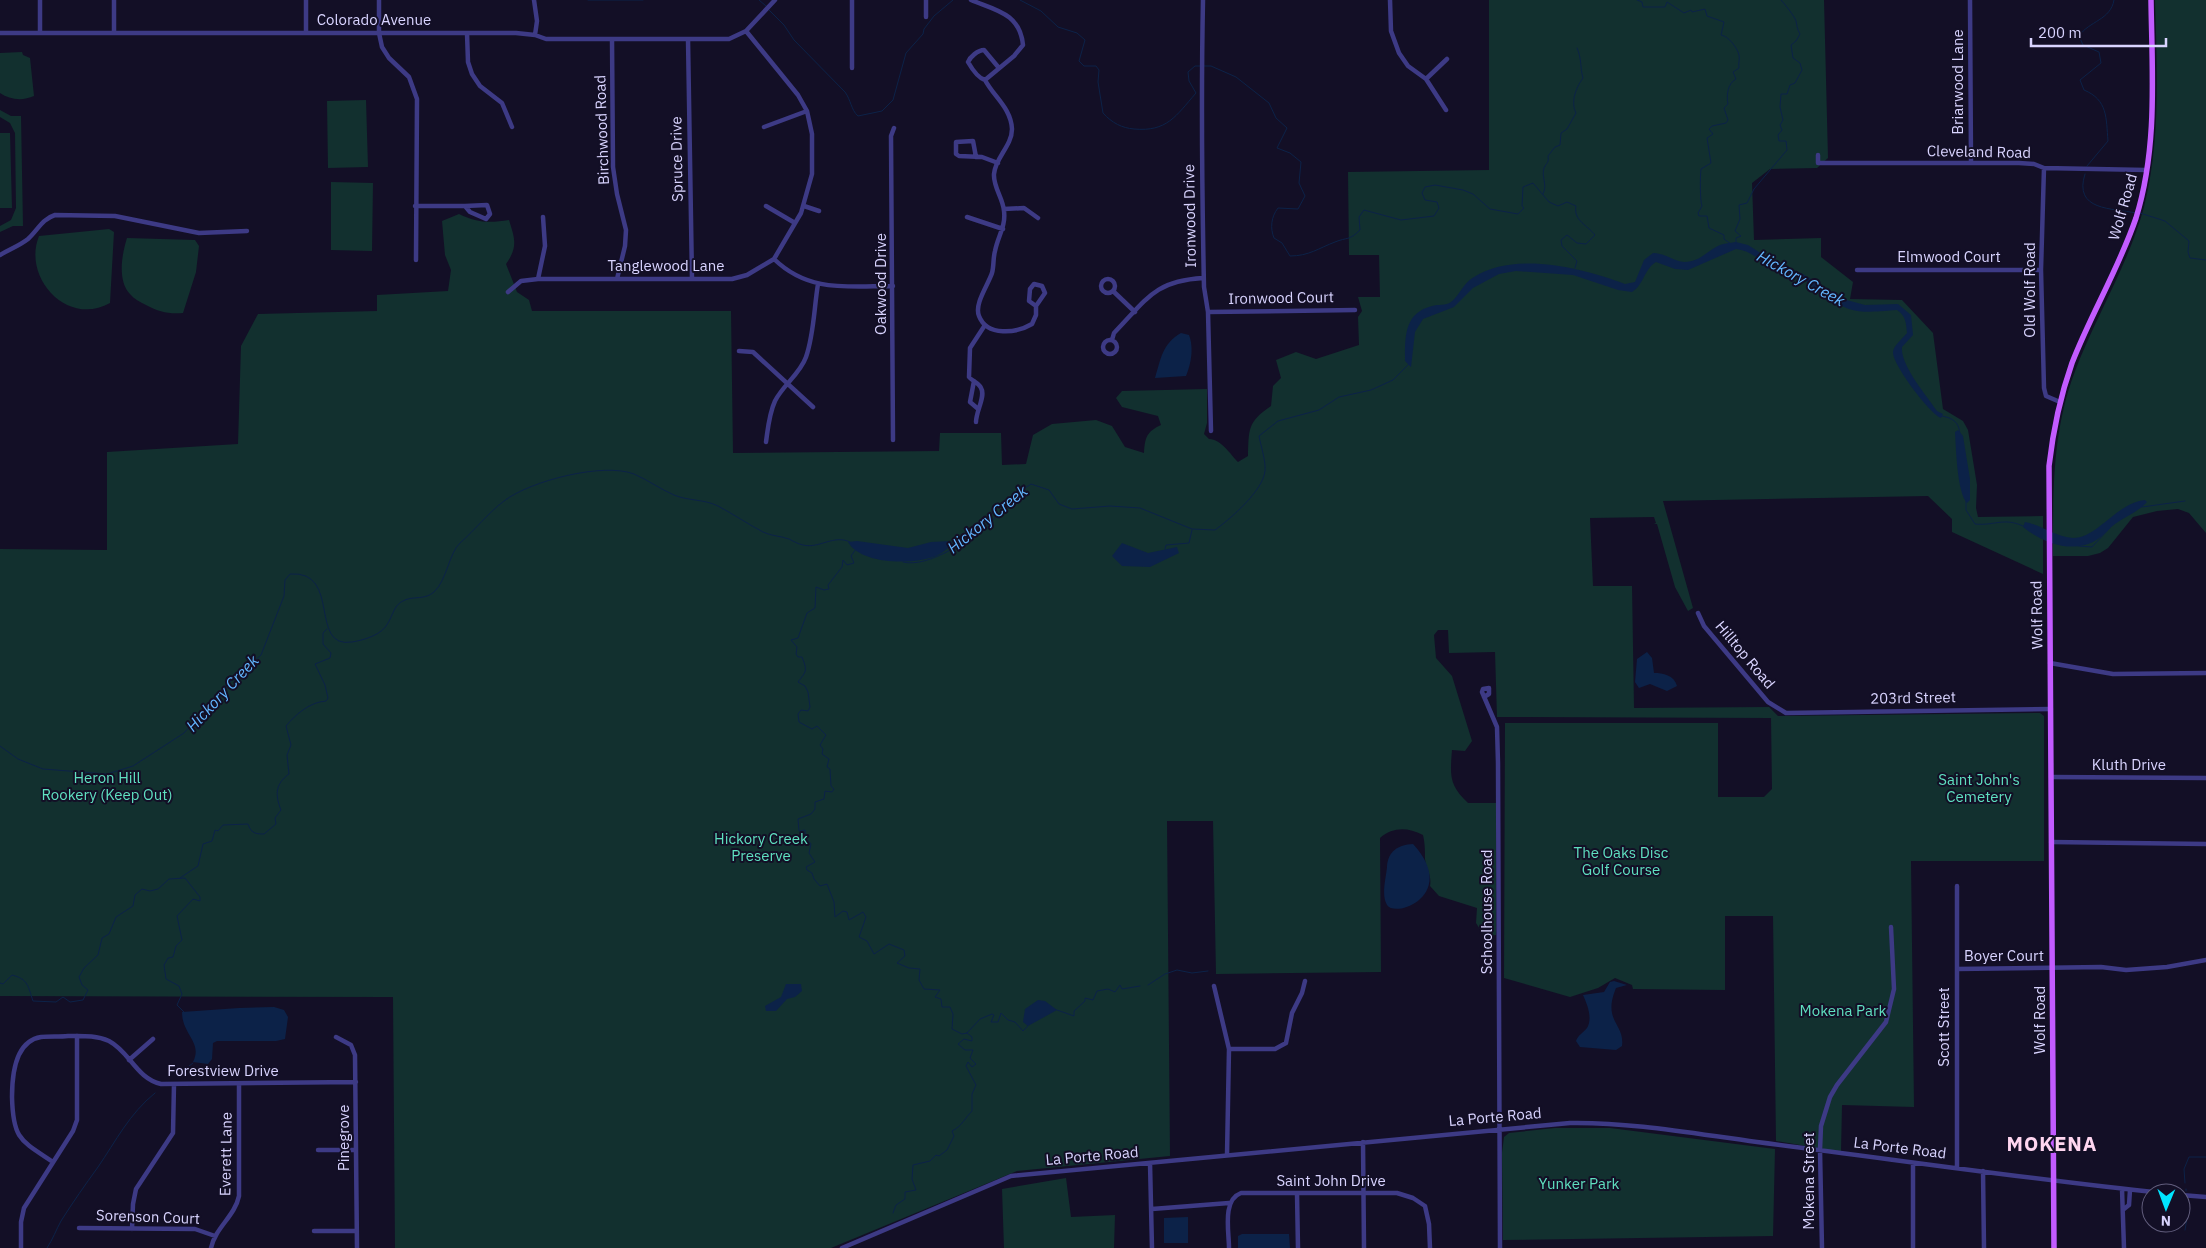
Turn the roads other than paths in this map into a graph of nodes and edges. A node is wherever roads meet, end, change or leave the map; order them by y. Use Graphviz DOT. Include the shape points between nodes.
graph roads {
  1 [pos="40,0"];
  2 [pos="114,0"];
  3 [pos="306,0"];
  4 [pos="379,0"];
  5 [pos="534,0"];
  6 [pos="775,0"];
  7 [pos="852,0"];
  8 [pos="926,0"];
  9 [pos="970,0"];
  10 [pos="1203,0"];
  11 [pos="1390,0"];
  12 [pos="1970,0"];
  13 [pos="2151,0"];
  14 [pos="926,17"];
  15 [pos="114,32"];
  16 [pos="306,32"];
  17 [pos="746,32"];
  18 [pos="0,33"];
  19 [pos="40,33"];
  20 [pos="379,33"];
  21 [pos="467,33"];
  22 [pos="535,35"];
  23 [pos="612,39"];
  24 [pos="688,39"];
  25 [pos="1447,59"];
  26 [pos="852,68"];
  27 [pos="999,68"];
  28 [pos="985,80"];
  29 [pos="1426,80"];
  30 [pos="1446,110"];
  31 [pos="807,112"];
  32 [pos="764,127"];
  33 [pos="512,128"];
  34 [pos="894,128"];
  35 [pos="1818,155"];
  36 [pos="976,157"];
  37 [pos="998,163"];
  38 [pos="1971,163"];
  39 [pos="2044,168"];
  40 [pos="2146,170"];
  41 [pos="415,206"];
  42 [pos="466,206"];
  43 [pos="766,206"];
  44 [pos="804,206"];
  45 [pos="1004,209"];
  46 [pos="819,211"];
  47 [pos="543,217"];
  48 [pos="967,217"];
  49 [pos="1038,218"];
  50 [pos="795,222"];
  51 [pos="1004,229"];
  52 [pos="247,231"];
  53 [pos="0,255"];
  54 [pos="774,259"];
  55 [pos="416,260"];
  56 [pos="1857,270"];
  57 [pos="2041,270"];
  58 [pos="617,278"];
  59 [pos="1203,278"];
  60 [pos="538,279"];
  61 [pos="692,279"];
  62 [pos="818,284"];
  63 [pos="893,286"];
  64 [pos="1113,291"];
  65 [pos="508,292"];
  66 [pos="1036,306"];
  67 [pos="1355,310"];
  68 [pos="1135,312"];
  69 [pos="1208,312"];
  70 [pos="985,325"];
  71 [pos="1112,340"];
  72 [pos="739,351"];
  73 [pos="974,381"];
  74 [pos="788,385"];
  75 [pos="2060,402"];
  76 [pos="813,407"];
  77 [pos="977,408"];
  78 [pos="976,422"];
  79 [pos="1211,432"];
  80 [pos="893,440"];
  81 [pos="766,442"];
  82 [pos="1698,613"];
  83 [pos="2050,663"];
  84 [pos="2206,673"];
  85 [pos="1484,697"];
  86 [pos="2051,709"];
  87 [pos="1777,710"];
  88 [pos="2051,777"];
  89 [pos="2206,778"];
  90 [pos="2051,842"];
  91 [pos="2206,844"];
  92 [pos="1956,886"];
  93 [pos="1891,926"];
  94 [pos="2206,960"];
  95 [pos="2052,968"];
  96 [pos="1957,969"];
  97 [pos="1305,981"];
  98 [pos="1214,986"];
  99 [pos="77,1036"];
  100 [pos="336,1037"];
  101 [pos="153,1039"];
  102 [pos="1229,1049"];
  103 [pos="129,1060"];
  104 [pos="356,1082"];
  105 [pos="174,1084"];
  106 [pos="239,1084"];
  107 [pos="1500,1129"];
  108 [pos="1363,1142"];
  109 [pos="318,1150"];
  110 [pos="356,1150"];
  111 [pos="1820,1150"];
  112 [pos="1227,1155"];
  113 [pos="53,1162"];
  114 [pos="1150,1163"];
  115 [pos="1913,1164"];
  116 [pos="1957,1168"];
  117 [pos="1983,1171"];
  118 [pos="2054,1180"];
  119 [pos="2122,1189"];
  120 [pos="2130,1190"];
  121 [pos="2141,1191"];
  122 [pos="1297,1193"];
  123 [pos="1364,1193"];
  124 [pos="2191,1196"];
  125 [pos="2206,1197"];
  126 [pos="1229,1204"];
  127 [pos="1152,1209"];
  128 [pos="2124,1209"];
  129 [pos="79,1228"];
  130 [pos="132,1229"];
  131 [pos="314,1231"];
  132 [pos="357,1231"];
  133 [pos="215,1236"];
  134 [pos="21,1248"];
  135 [pos="211,1248"];
  136 [pos="357,1248"];
  137 [pos="842,1248"];
  138 [pos="1152,1248"];
  139 [pos="1229,1248"];
  140 [pos="1298,1248"];
  141 [pos="1364,1248"];
  142 [pos="1430,1248"];
  143 [pos="1500,1248"];
  144 [pos="1822,1248"];
  145 [pos="1913,1248"];
  146 [pos="1984,1248"];
  147 [pos="2054,1248"];
  148 [pos="2124,1248"];
  1 -- 19 [label="street"];
  2 -- 15 [label="street"];
  3 -- 16 [label="street"];
  4 -- 20 [label="street"];
  5 -- 22 [label="street"];
  6 -- 17 [label="street"];
  7 -- 26 [label="street"];
  8 -- 14 [label="street"];
  9 -- 27 [label="street" via="1001,11 1022,32 1023,45"];
  10 -- 59 [label="street, Ironwood Drive"];
  11 -- 29 [label="street" via="1391,31 1399,54"];
  12 -- 38 [label="street, Briarwood Lane"];
  13 -- 40 [label="main road, Wolf Road" via="2152,115"];
  15 -- 16 [label="street, Colorado Avenue"];
  15 -- 19 [label="street, Colorado Avenue"];
  16 -- 20 [label="street, Colorado Avenue"];
  17 -- 24 [label="street, Colorado Avenue" via="729,39"];
  17 -- 31 [label="street" via="798,95"];
  18 -- 19 [label="street, Colorado Avenue"];
  20 -- 21 [label="street, Colorado Avenue"];
  20 -- 41 [label="street" via="382,47 409,77 417,99"];
  21 -- 22 [label="street, Colorado Avenue"];
  21 -- 33 [label="street" via="468,62 472,74 480,86 502,103"];
  22 -- 23 [label="street, Colorado Avenue" via="546,39"];
  23 -- 24 [label="street, Colorado Avenue"];
  23 -- 58 [label="street, Birchwood Road" via="613,167 626,230"];
  24 -- 61 [label="street, Spruce Drive"];
  25 -- 29 [label="street"];
  27 -- 28 [label="street"];
  27 -- 28 [label="street" via="984,50 969,59 968,63"];
  28 -- 37 [label="street" via="1010,117 1012,131"];
  29 -- 30 [label="street"];
  31 -- 32 [label="street"];
  31 -- 44 [label="street" via="812,134 812,169"];
  34 -- 63 [label="street, Oakwood Drive" via="890,136"];
  35 -- 38 [label="street, Cleveland Road" via="1818,164"];
  36 -- 36 [label="street" via="957,155 956,142 973,141"];
  36 -- 37 [label="street"];
  37 -- 45 [label="street" via="994,182"];
  38 -- 39 [label="street, Cleveland Road" via="2034,164"];
  39 -- 40 [label="street, Cleveland Road"];
  39 -- 57 [label="street, Old Wolf Road"];
  40 -- 75 [label="main road, Wolf Road" via="2136,218 2073,362"];
  41 -- 42 [label="street"];
  41 -- 55 [label="street"];
  42 -- 42 [label="street" via="481,218 490,214 487,205"];
  43 -- 50 [label="street"];
  44 -- 46 [label="street"];
  44 -- 50 [label="street"];
  45 -- 49 [label="street" via="1024,208"];
  45 -- 51 [label="street"];
  47 -- 60 [label="street" via="545,246"];
  48 -- 51 [label="street"];
  50 -- 54 [label="street"];
  51 -- 70 [label="street" via="995,250 989,284 979,304 978,315"];
  52 -- 53 [label="street" via="199,233 115,216 55,215 47,218 18,246"];
  54 -- 61 [label="street, Tanglewood Lane" via="732,279"];
  54 -- 62 [label="street" via="795,276"];
  56 -- 57 [label="street, Elmwood Court"];
  57 -- 75 [label="street, Old Wolf Road" via="2044,388 2046,396"];
  58 -- 60 [label="street, Tanglewood Lane"];
  58 -- 61 [label="street, Tanglewood Lane"];
  59 -- 68 [label="street" via="1167,284"];
  59 -- 69 [label="street, Ironwood Drive"];
  60 -- 65 [label="street, Tanglewood Lane" via="521,281"];
  62 -- 63 [label="street"];
  62 -- 74 [label="street" via="810,344 802,367"];
  63 -- 80 [label="street, Oakwood Drive"];
  64 -- 68 [label="street"];
  66 -- 66 [label="street" via="1046,293 1042,286 1034,284 1029,301"];
  66 -- 70 [label="street" via="1032,324 1023,330 1003,332"];
  67 -- 69 [label="street, Ironwood Court"];
  68 -- 71 [label="street" via="1114,333"];
  69 -- 79 [label="street, Ironwood Drive"];
  70 -- 73 [label="street" via="970,348 969,377"];
  72 -- 74 [label="street" via="753,352"];
  73 -- 77 [label="street" via="970,402"];
  73 -- 77 [label="street" via="982,394"];
  74 -- 76 [label="street"];
  74 -- 81 [label="street" via="776,399 769,417"];
  75 -- 83 [label="main road, Wolf Road" via="2049,466"];
  77 -- 78 [label="street"];
  82 -- 87 [label="street, Hilltop Road" via="1704,626"];
  83 -- 84 [label="street" via="2113,674"];
  83 -- 86 [label="main road, Wolf Road"];
  85 -- 107 [label="street, Schoolhouse Road" via="1497,727"];
  86 -- 87 [label="street, 203rd Street" via="1786,713"];
  86 -- 88 [label="main road, Wolf Road"];
  88 -- 89 [label="street, Kluth Drive"];
  88 -- 90 [label="main road, Wolf Road"];
  90 -- 91 [label="street"];
  90 -- 95 [label="main road, Wolf Road"];
  92 -- 96 [label="street, Scott Street"];
  93 -- 111 [label="street, Mokena Street" via="1894,989 1889,1014 1883,1027 1853,1062 1830,1097 1821,1126"];
  94 -- 95 [label="street, Boyer Court" via="2126,970"];
  95 -- 96 [label="street, Boyer Court"];
  95 -- 118 [label="main road, Wolf Road"];
  96 -- 116 [label="street, Scott Street"];
  97 -- 102 [label="street" via="1292,1013 1286,1043 1275,1049"];
  98 -- 102 [label="street"];
  99 -- 103 [label="street, Forestview Drive" via="110,1042"];
  99 -- 113 [label="street" via="77,1120"];
  99 -- 113 [label="street, Forestview Drive" via="40,1037 29,1042 13,1070 14,1130 25,1143"];
  100 -- 104 [label="street, Pinegrove" via="354,1050"];
  101 -- 103 [label="street"];
  102 -- 112 [label="street"];
  103 -- 105 [label="street, Forestview Drive" via="150,1080"];
  104 -- 106 [label="street, Forestview Drive"];
  104 -- 110 [label="street, Pinegrove"];
  105 -- 106 [label="street, Forestview Drive"];
  105 -- 130 [label="street" via="172,1133 136,1189"];
  106 -- 133 [label="street, Everett Lane" via="239,1196 235,1209"];
  107 -- 108 [label="street, La Porte Road"];
  107 -- 111 [label="street, La Porte Road" via="1606,1123"];
  107 -- 143 [label="street, Schoolhouse Road"];
  108 -- 112 [label="street, La Porte Road"];
  108 -- 123 [label="street"];
  109 -- 110 [label="street"];
  110 -- 132 [label="street, Pinegrove"];
  111 -- 115 [label="street, La Porte Road"];
  111 -- 144 [label="street, Mokena Street"];
  112 -- 114 [label="street, La Porte Road"];
  113 -- 134 [label="street" via="24,1208"];
  114 -- 127 [label="street"];
  114 -- 137 [label="street, La Porte Road" via="1011,1176"];
  115 -- 116 [label="street, La Porte Road"];
  115 -- 145 [label="street"];
  116 -- 117 [label="street, La Porte Road"];
  117 -- 118 [label="street, La Porte Road"];
  117 -- 146 [label="street"];
  118 -- 119 [label="street, La Porte Road"];
  118 -- 147 [label="main road, Wolf Road"];
  119 -- 120 [label="street, La Porte Road"];
  119 -- 128 [label="street"];
  120 -- 121 [label="street, La Porte Road"];
  120 -- 128 [label="street" via="2129,1205"];
  122 -- 123 [label="street, Saint John Drive"];
  122 -- 126 [label="street, Saint John Drive" via="1241,1193 1235,1195"];
  122 -- 140 [label="street"];
  123 -- 141 [label="street"];
  123 -- 142 [label="street, Saint John Drive" via="1397,1193 1425,1206"];
  124 -- 125 [label="street"];
  126 -- 127 [label="street"];
  126 -- 139 [label="street"];
  127 -- 138 [label="street"];
  128 -- 148 [label="street"];
  129 -- 130 [label="street, Sorenson Court"];
  130 -- 133 [label="street, Sorenson Court" via="195,1229"];
  131 -- 132 [label="street"];
  132 -- 136 [label="street, Pinegrove"];
  133 -- 135 [label="street, Everett Lane"];
}
